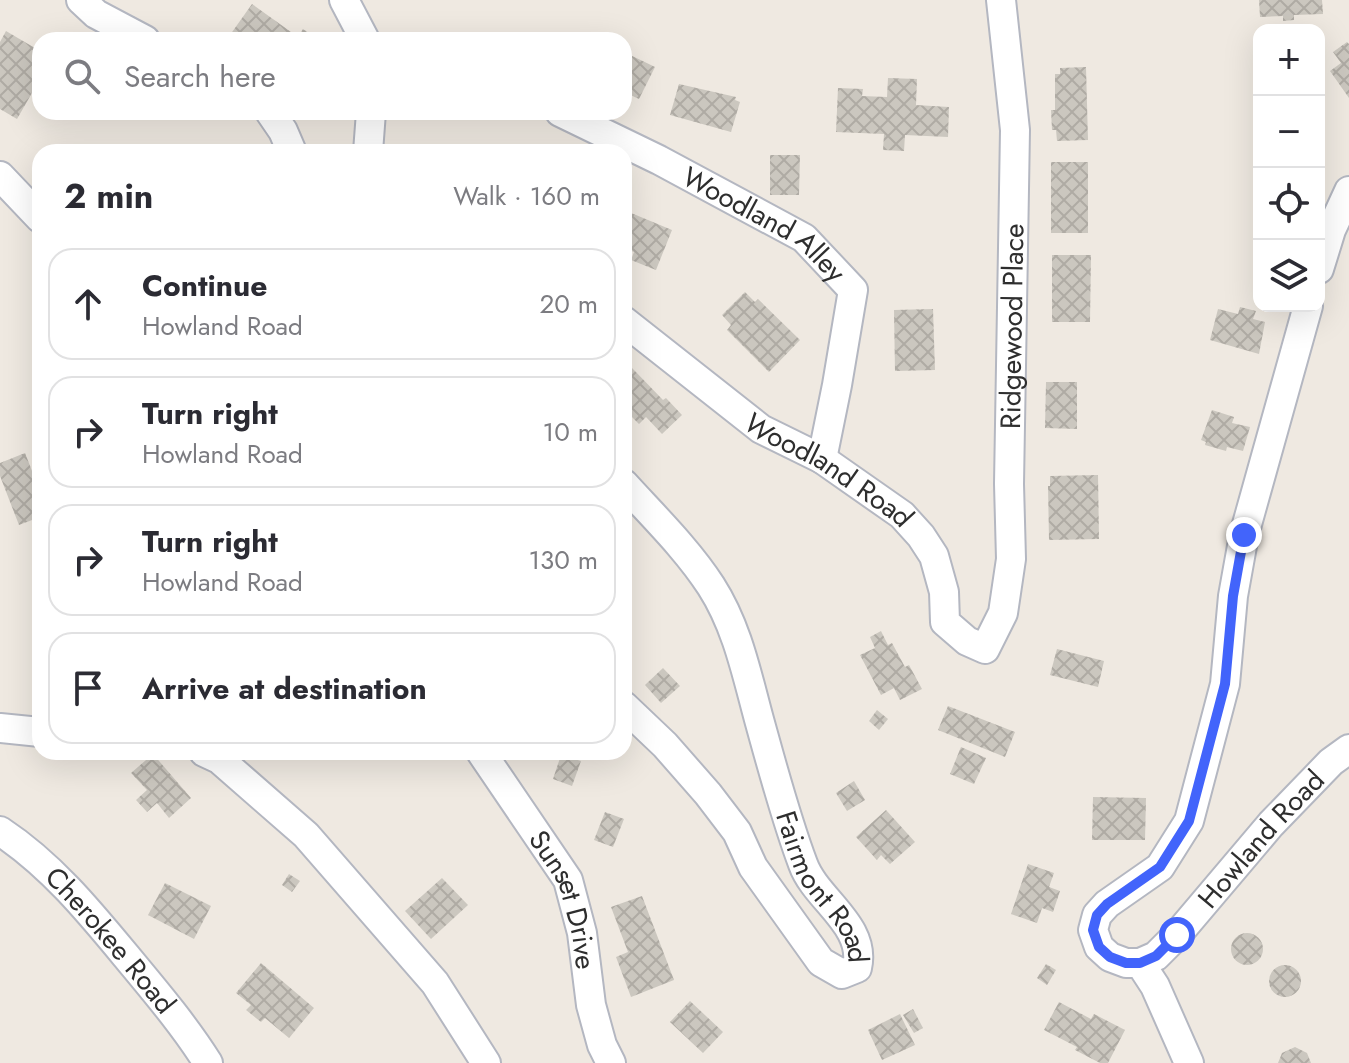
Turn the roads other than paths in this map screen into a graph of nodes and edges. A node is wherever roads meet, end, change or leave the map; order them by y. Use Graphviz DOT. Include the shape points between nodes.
graph roads {
  1 [pos="81,0"];
  2 [pos="344,0"];
  3 [pos="1001,0"];
  4 [pos="130,32"];
  5 [pos="361,32"];
  6 [pos="274,120"];
  7 [pos="370,120"];
  8 [pos="576,120"];
  9 [pos="288,144"];
  10 [pos="369,144"];
  11 [pos="626,144"];
  12 [pos="632,147"];
  13 [pos="0,174"];
  14 [pos="32,186"];
  15 [pos="1349,191"];
  16 [pos="32,209"];
  17 [pos="1325,250"];
  18 [pos="1306,312"];
  19 [pos="632,327"];
  20 [pos="822,459"];
  21 [pos="632,493"];
  22 [pos="985,649"];
  23 [pos="632,714"];
  24 [pos="0,728"];
  25 [pos="32,731"];
  26 [pos="1349,749"];
  27 [pos="220,760"];
  28 [pos="486,760"];
  29 [pos="0,831"];
  30 [pos="1140,963"];
  31 [pos="208,1063"];
  32 [pos="486,1063"];
  33 [pos="611,1063"];
  34 [pos="1189,1063"];
  1 -- 4 [label="street"];
  2 -- 5 [label="street"];
  3 -- 22 [label="street, Ridgewood Place" via="1015,130 1011,559 1003,613"];
  6 -- 9 [label="street"];
  7 -- 10 [label="street"];
  8 -- 11 [label="street, Woodland Alley"];
  12 -- 20 [label="street, Woodland Alley" via="804,238 853,290"];
  13 -- 14 [label="street"];
  13 -- 16 [label="street"];
  15 -- 17 [label="street"];
  18 -- 30 [label="street, Howland Road" via="1244,535 1225,684 1189,821 1160,867 1107,904 1093,930 1110,957"];
  19 -- 20 [label="street, Woodland Road" via="761,429"];
  20 -- 22 [label="street, Woodland Road" via="902,515 921,536 934,556 945,622"];
  21 -- 23 [label="street, Fairmont Road" via="711,586 732,627 804,867 850,929 860,955 857,968 842,974 821,962 753,867 737,832"];
  24 -- 25 [label="street"];
  26 -- 30 [label="street, Howland Road" via="1271,824 1177,935 1156,956"];
  27 -- 32 [label="street" via="306,835 435,983"];
  28 -- 33 [label="street, Sunset Drive" via="568,880 582,933 591,1005"];
  29 -- 31 [label="street, Cherokee Road" via="82,902 184,1025"];
  30 -- 34 [label="street"];
}
